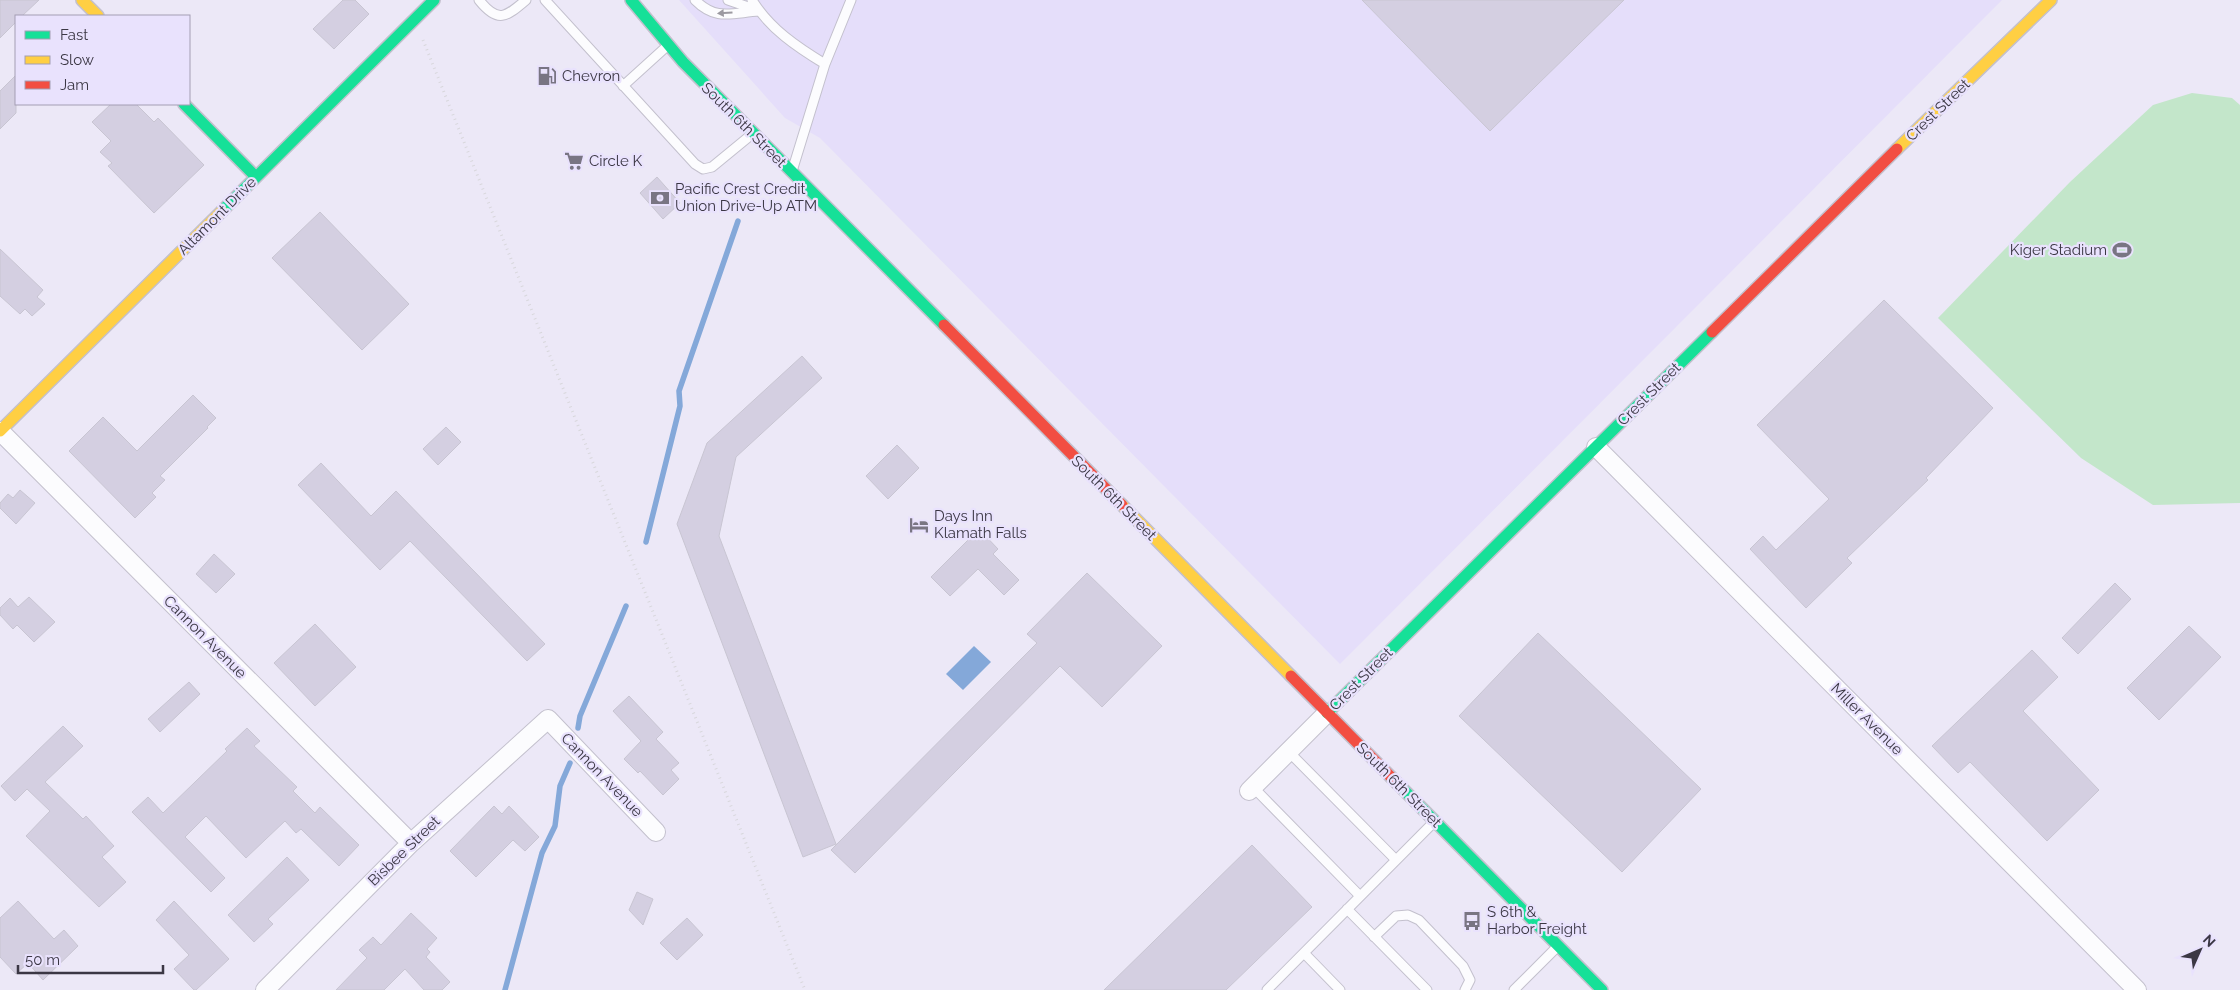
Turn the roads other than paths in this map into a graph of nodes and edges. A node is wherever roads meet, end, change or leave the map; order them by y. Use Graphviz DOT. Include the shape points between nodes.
graph roads {
  1 [pos="82,0"];
  2 [pos="434,0"];
  3 [pos="479,0"];
  4 [pos="526,0"];
  5 [pos="545,0"];
  6 [pos="631,0"];
  7 [pos="695,0"];
  8 [pos="728,0"];
  9 [pos="752,0"];
  10 [pos="851,0"];
  11 [pos="2051,0"];
  12 [pos="759,11"];
  13 [pos="97,15"];
  14 [pos="668,45"];
  15 [pos="825,64"];
  16 [pos="624,86"];
  17 [pos="185,105"];
  18 [pos="753,134"];
  19 [pos="792,173"];
  20 [pos="256,177"];
  21 [pos="0,431"];
  22 [pos="1596,447"];
  23 [pos="1327,712"];
  24 [pos="548,719"];
  25 [pos="1288,751"];
  26 [pos="1251,789"];
  27 [pos="1434,821"];
  28 [pos="656,832"];
  29 [pos="411,843"];
  30 [pos="1396,860"];
  31 [pos="1360,896"];
  32 [pos="1347,910"];
  33 [pos="1374,937"];
  34 [pos="1558,946"];
  35 [pos="1304,953"];
  36 [pos="1268,989"];
  37 [pos="265,990"];
  38 [pos="1340,990"];
  39 [pos="1427,990"];
  40 [pos="1465,990"];
  41 [pos="1514,990"];
  42 [pos="1602,990"];
  43 [pos="2137,990"];
  1 -- 13 [label="main road"];
  2 -- 20 [label="main road, Altamont Drive"];
  3 -- 4 [label="lane" via="498,16 507,16"];
  5 -- 16 [label="lane"];
  6 -- 14 [label="main road, South 6th Street"];
  12 -- 7 [label="lane, one-way" via="716,14"];
  8 -- 12 [label="lane"];
  9 -- 12 [label="lane"];
  10 -- 15 [label="lane"];
  11 -- 22 [label="main road, Crest Street"];
  12 -- 15 [label="lane" via="790,42"];
  14 -- 16 [label="lane"];
  14 -- 18 [label="main road, South 6th Street"];
  15 -- 19 [label="lane"];
  16 -- 18 [label="lane" via="703,169 712,167"];
  17 -- 20 [label="main road"];
  18 -- 19 [label="main road, South 6th Street"];
  19 -- 23 [label="main road, South 6th Street"];
  20 -- 21 [label="main road, Altamont Drive"];
  21 -- 29 [label="street, Cannon Avenue"];
  22 -- 23 [label="main road, Crest Street"];
  22 -- 43 [label="street, Miller Avenue"];
  23 -- 25 [label="street, Crest Street"];
  23 -- 27 [label="main road, South 6th Street"];
  24 -- 28 [label="street, Cannon Avenue"];
  24 -- 29 [label="street, Bisbee Street"];
  25 -- 26 [label="street, Crest Street"];
  25 -- 30 [label="lane"];
  26 -- 31 [label="lane"];
  27 -- 30 [label="lane"];
  27 -- 34 [label="main road, South 6th Street"];
  29 -- 37 [label="street, Bisbee Street"];
  30 -- 31 [label="lane"];
  31 -- 32 [label="lane"];
  32 -- 33 [label="lane"];
  32 -- 35 [label="lane"];
  33 -- 39 [label="lane"];
  33 -- 40 [label="lane" via="1396,916 1408,915 1419,920 1463,966 1470,980"];
  34 -- 41 [label="lane"];
  34 -- 42 [label="main road, South 6th Street"];
  35 -- 36 [label="lane"];
  35 -- 38 [label="lane"];
}
